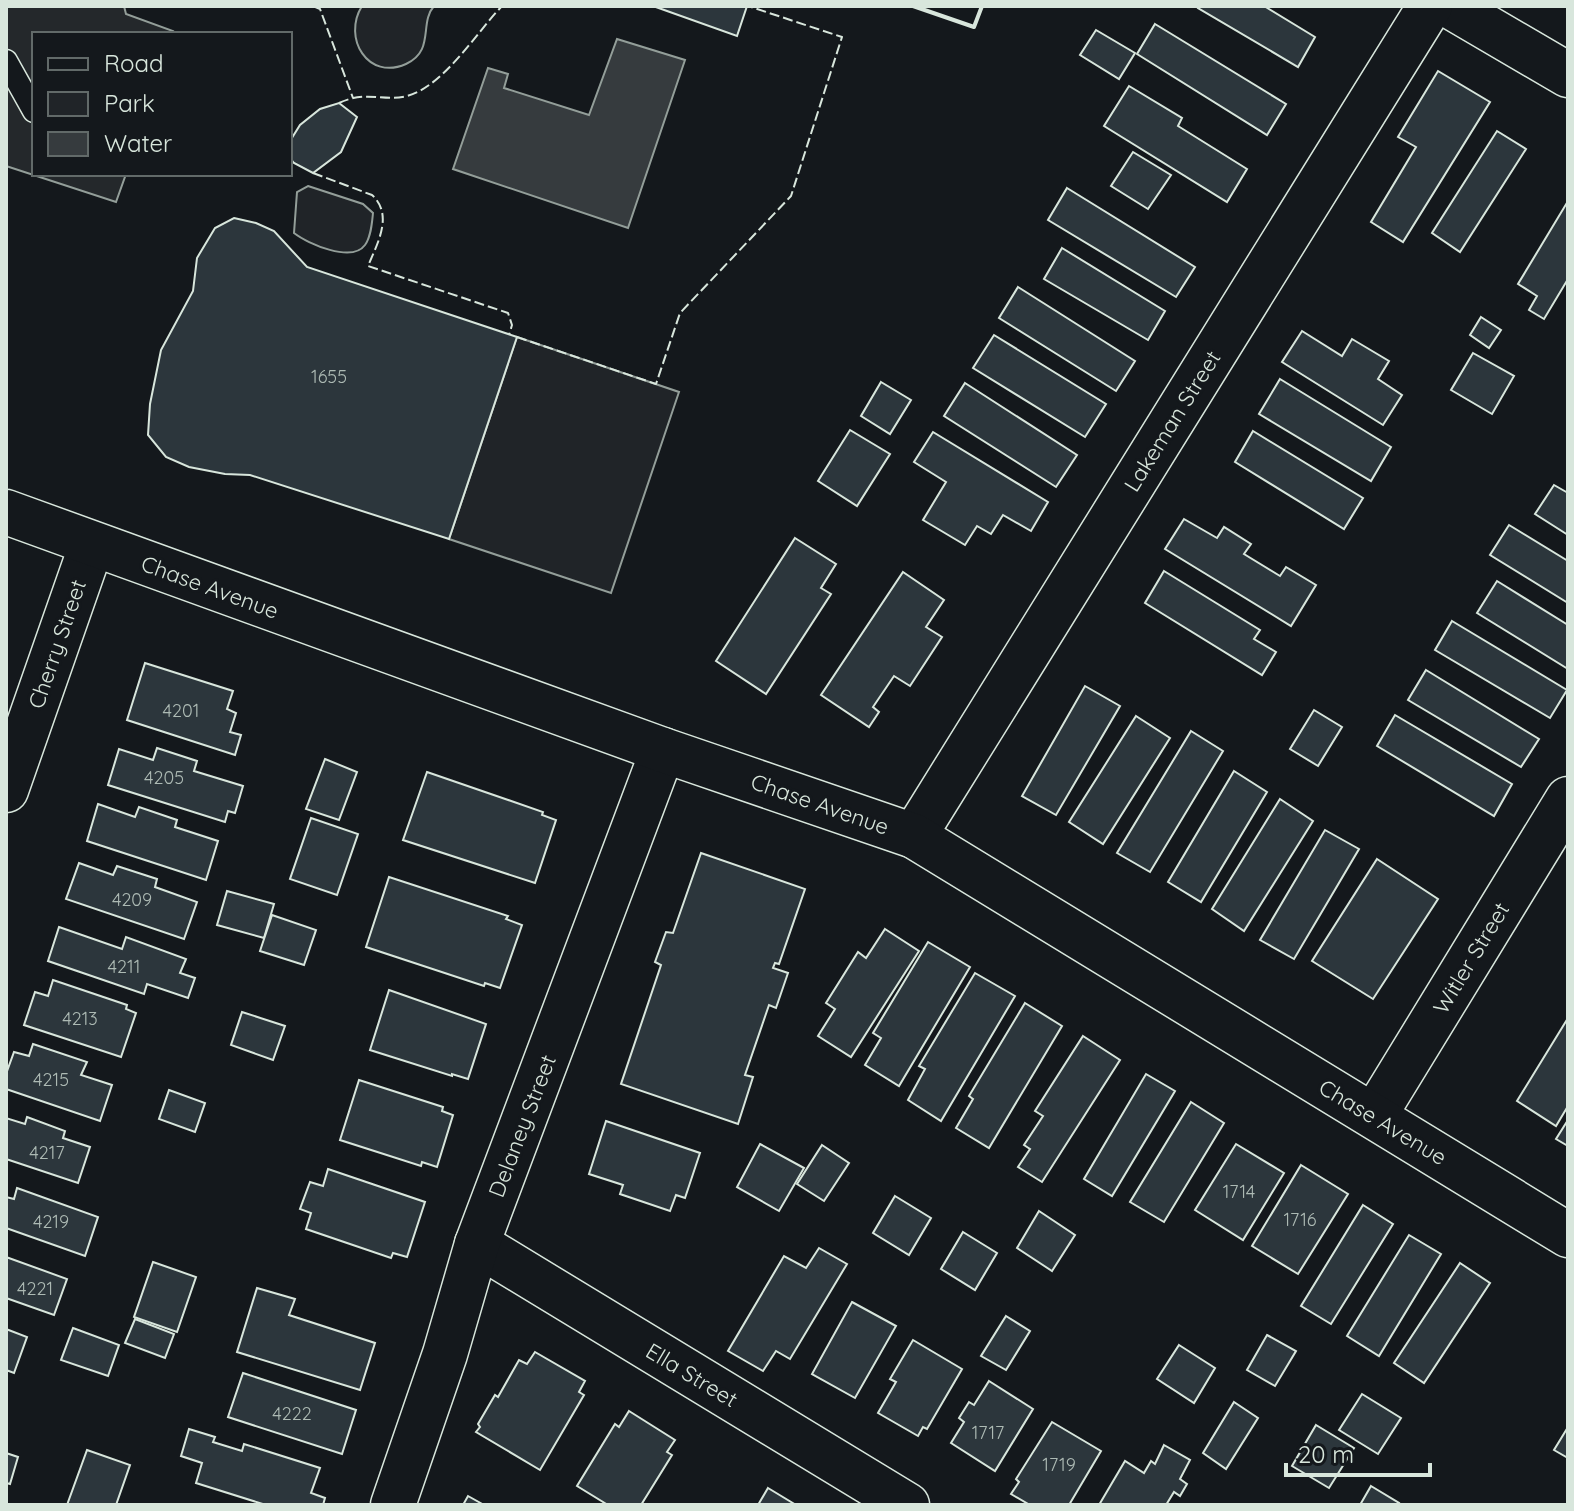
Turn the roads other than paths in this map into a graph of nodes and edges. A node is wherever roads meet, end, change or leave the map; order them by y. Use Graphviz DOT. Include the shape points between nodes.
graph roads {
  1 [pos="1430,6"];
  2 [pos="1450,6"];
  3 [pos="6,61"];
  4 [pos="1568,75"];
  5 [pos="32,107"];
  6 [pos="6,512"];
  7 [pos="92,544"];
  8 [pos="663,750"];
  9 [pos="6,790"];
  10 [pos="1568,799"];
  11 [pos="914,836"];
  12 [pos="1374,1116"];
  13 [pos="1568,1235"];
  14 [pos="477,1244"];
  15 [pos="393,1505"];
  16 [pos="907,1505"];
  1 -- 11 [label="street, Lakeman Street"];
  2 -- 4 [label="street"];
  3 -- 5 [label="lane"];
  6 -- 7 [label="street, Chase Avenue"];
  7 -- 8 [label="street, Chase Avenue"];
  7 -- 9 [label="street, Cherry Street"];
  8 -- 11 [label="street, Chase Avenue"];
  8 -- 14 [label="street, Delaney Street"];
  10 -- 12 [label="street, Witler Street"];
  11 -- 12 [label="street, Chase Avenue"];
  12 -- 13 [label="street, Chase Avenue"];
  14 -- 15 [label="street, Delaney Street"];
  14 -- 16 [label="street, Ella Street"];
}
